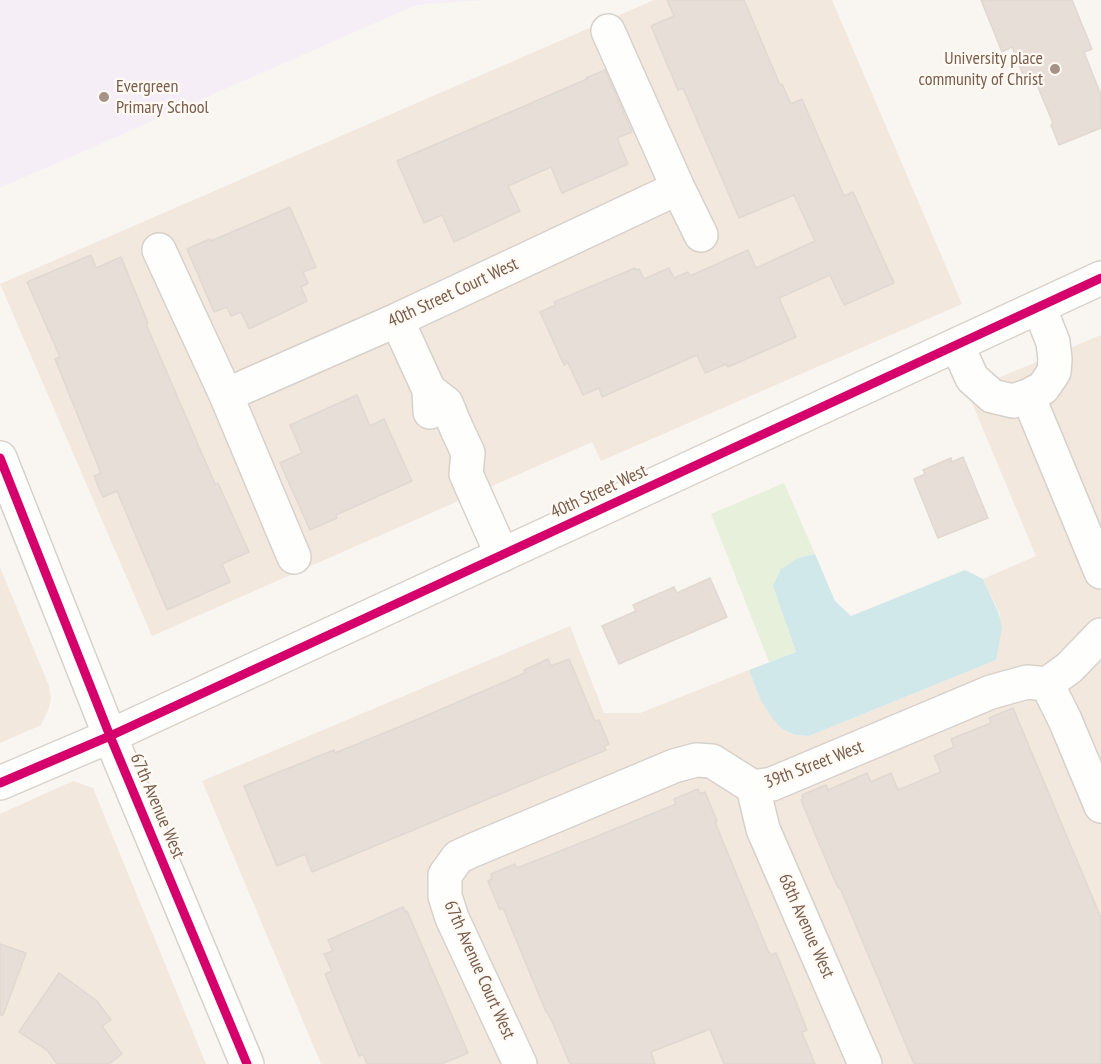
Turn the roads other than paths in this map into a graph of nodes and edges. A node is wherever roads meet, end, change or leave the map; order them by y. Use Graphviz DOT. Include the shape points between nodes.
graph roads {
  1 [pos="608,31"];
  2 [pos="678,188"];
  3 [pos="701,235"];
  4 [pos="159,250"];
  5 [pos="1101,278"];
  6 [pos="1039,307"];
  7 [pos="396,320"];
  8 [pos="957,345"];
  9 [pos="226,395"];
  10 [pos="1028,396"];
  11 [pos="0,458"];
  12 [pos="502,555"];
  13 [pos="294,557"];
  14 [pos="1101,572"];
  15 [pos="1101,635"];
  16 [pos="1037,683"];
  17 [pos="110,736"];
  18 [pos="0,783"];
  19 [pos="753,787"];
  20 [pos="1101,806"];
  21 [pos="445,875"];
  22 [pos="247,1064"];
  23 [pos="520,1064"];
  24 [pos="865,1064"];
  1 -- 2 [label="street"];
  2 -- 3 [label="street"];
  2 -- 7 [label="street, 40th Street Court West"];
  4 -- 9 [label="street"];
  5 -- 6 [label="street, 40th Street West"];
  6 -- 8 [label="street, 40th Street West"];
  6 -- 10 [label="street" via="1053,342 1054,372 1043,388"];
  7 -- 9 [label="street, 40th Street Court West"];
  7 -- 12 [label="street" via="429,390 446,403 468,453 466,474"];
  8 -- 10 [label="street" via="972,378 992,396 1013,401"];
  8 -- 12 [label="street, 40th Street West"];
  9 -- 13 [label="street"];
  10 -- 14 [label="street"];
  11 -- 17 [label="street, 67th Avenue West"];
  12 -- 17 [label="street, 40th Street West"];
  15 -- 16 [label="street" via="1069,668"];
  16 -- 19 [label="street, 39th Street West" via="991,692 772,784"];
  16 -- 20 [label="street" via="1065,720"];
  17 -- 18 [label="street, 40th Street West"];
  17 -- 22 [label="street, 67th Avenue West"];
  19 -- 21 [label="street, 39th Street West" via="712,761 696,760 471,850 458,857"];
  19 -- 24 [label="street, 68th Avenue West" via="763,829"];
  21 -- 23 [label="street, 67th Avenue Court West" via="445,896 452,918"];
}
